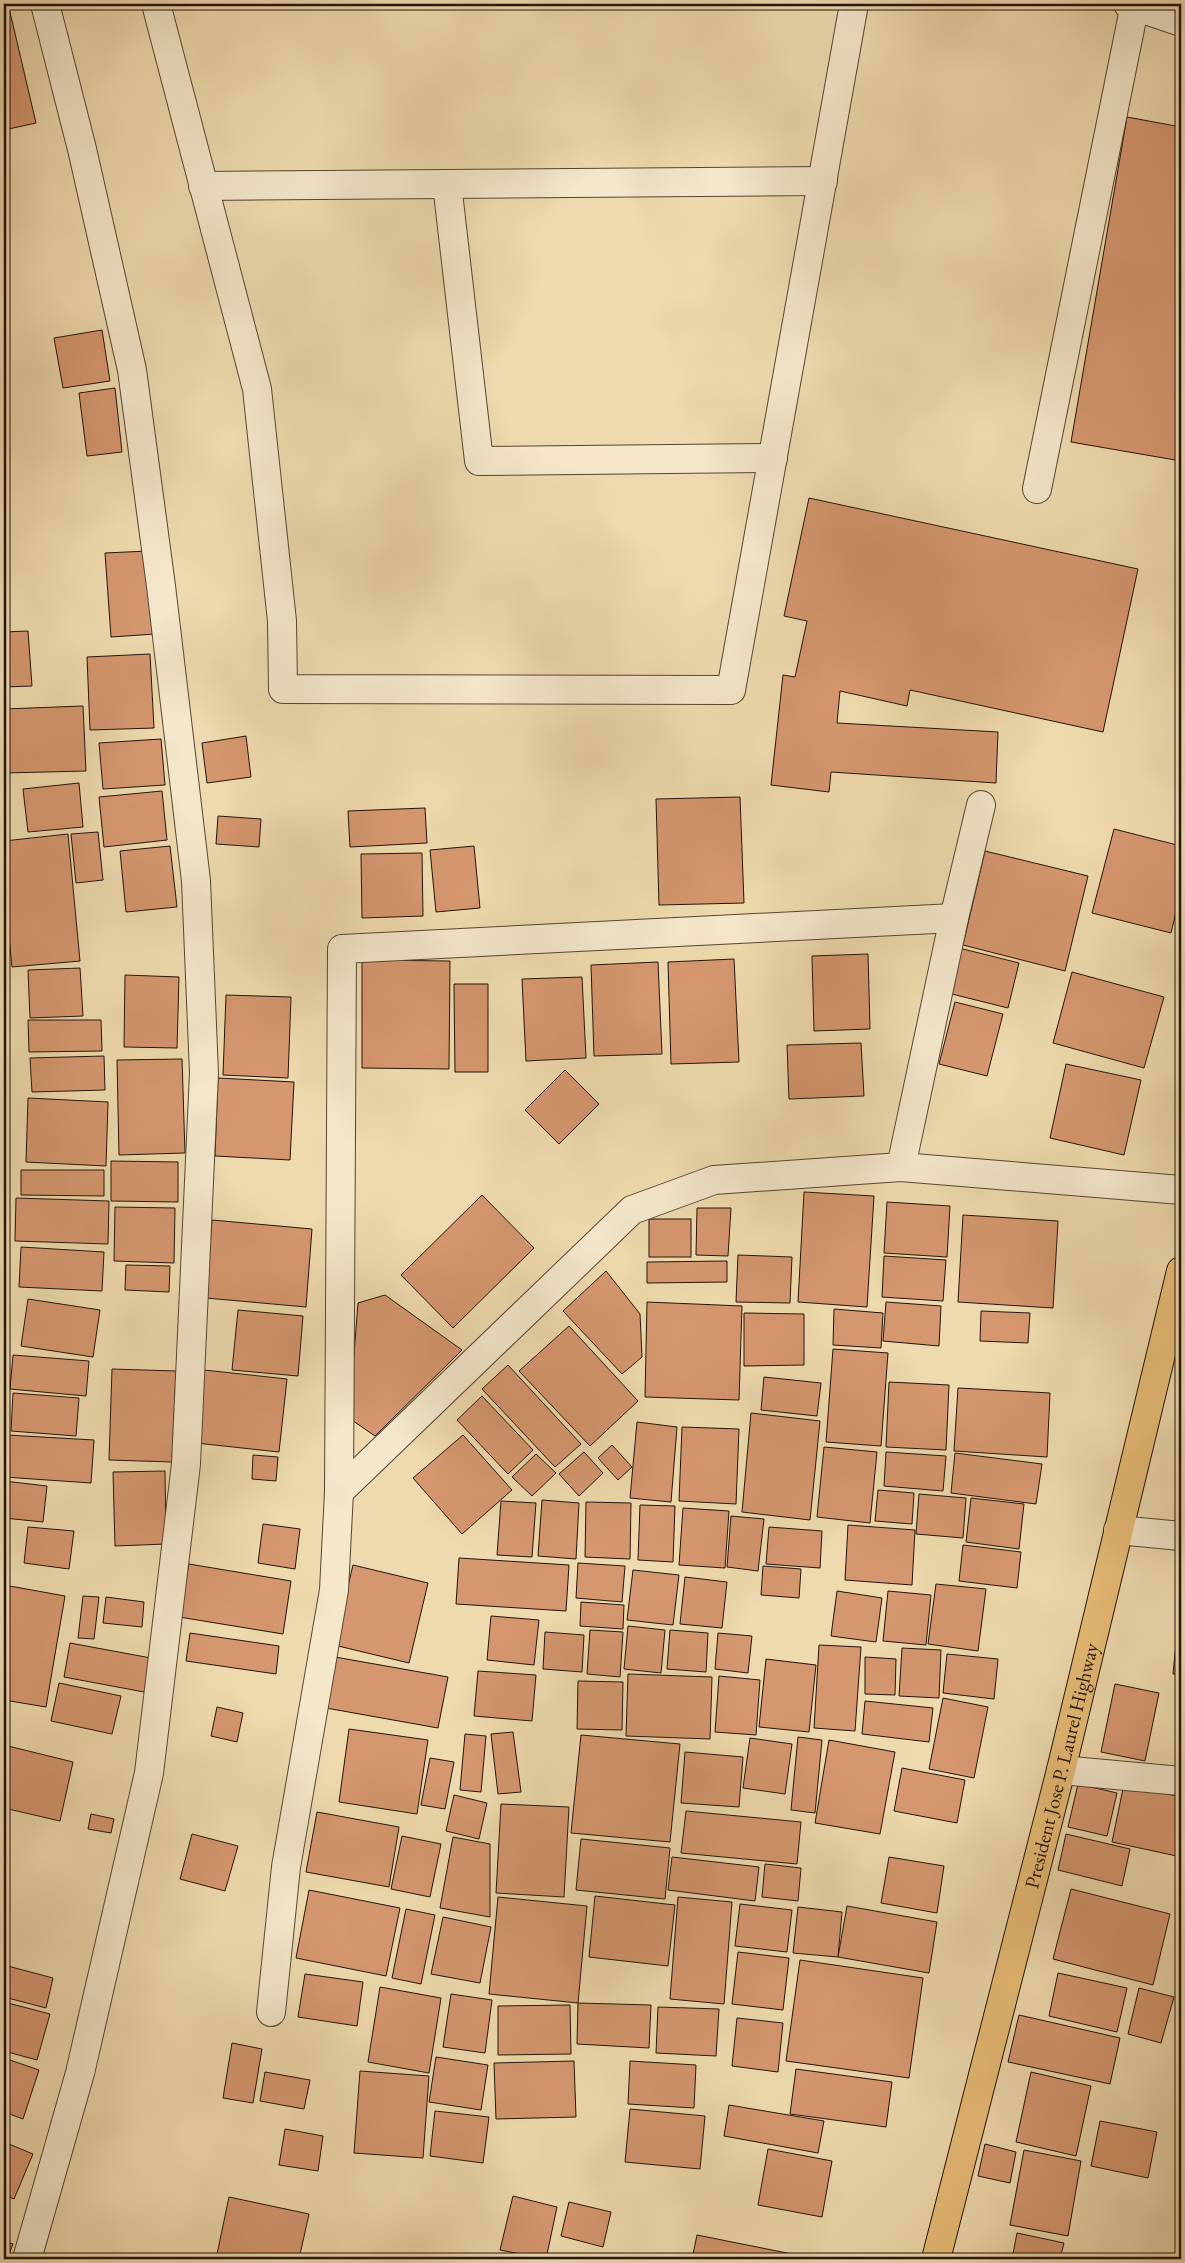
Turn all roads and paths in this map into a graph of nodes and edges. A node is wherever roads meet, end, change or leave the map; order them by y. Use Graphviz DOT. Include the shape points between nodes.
graph roads {
  1 [pos="45,4"];
  2 [pos="156,4"];
  3 [pos="854,4"];
  4 [pos="1132,5"];
  5 [pos="1181,22"];
  6 [pos="822,181"];
  7 [pos="447,184"];
  8 [pos="203,186"];
  9 [pos="773,458"];
  10 [pos="1037,489"];
  11 [pos="981,804"];
  12 [pos="954,918"];
  13 [pos="901,1167"];
  14 [pos="1181,1190"];
  15 [pos="1181,1271"];
  16 [pos="339,1492"];
  17 [pos="1118,1530"];
  18 [pos="1181,1536"];
  19 [pos="1061,1770"];
  20 [pos="1181,1781"];
  21 [pos="271,2012"];
  22 [pos="27,2259"];
  23 [pos="936,2259"];
  1 -- 22 [label="street" via="132,370 163,596 196,881 204,1072 186,1464 149,1773 80,2072"];
  2 -- 8 [label="street"];
  3 -- 6 [label="street"];
  4 -- 5 [label="street"];
  4 -- 10 [label="street"];
  6 -- 7 [label="street"];
  6 -- 9 [label="street"];
  7 -- 8 [label="street"];
  7 -- 9 [label="street" via="480,461"];
  8 -- 9 [label="street" via="257,389 282,621 283,689 731,690"];
  11 -- 12 [label="street"];
  12 -- 13 [label="street"];
  12 -- 16 [label="street" via="342,949"];
  13 -- 14 [label="street"];
  13 -- 16 [label="street" via="714,1180 632,1210"];
  15 -- 17 [label="highway, President Jose P. Laurel Highway"];
  16 -- 21 [label="street" via="334,1590 286,1867"];
  17 -- 18 [label="street"];
  17 -- 19 [label="highway, President Jose P. Laurel Highway"];
  19 -- 20 [label="street"];
  19 -- 23 [label="highway, President Jose P. Laurel Highway"];
}
